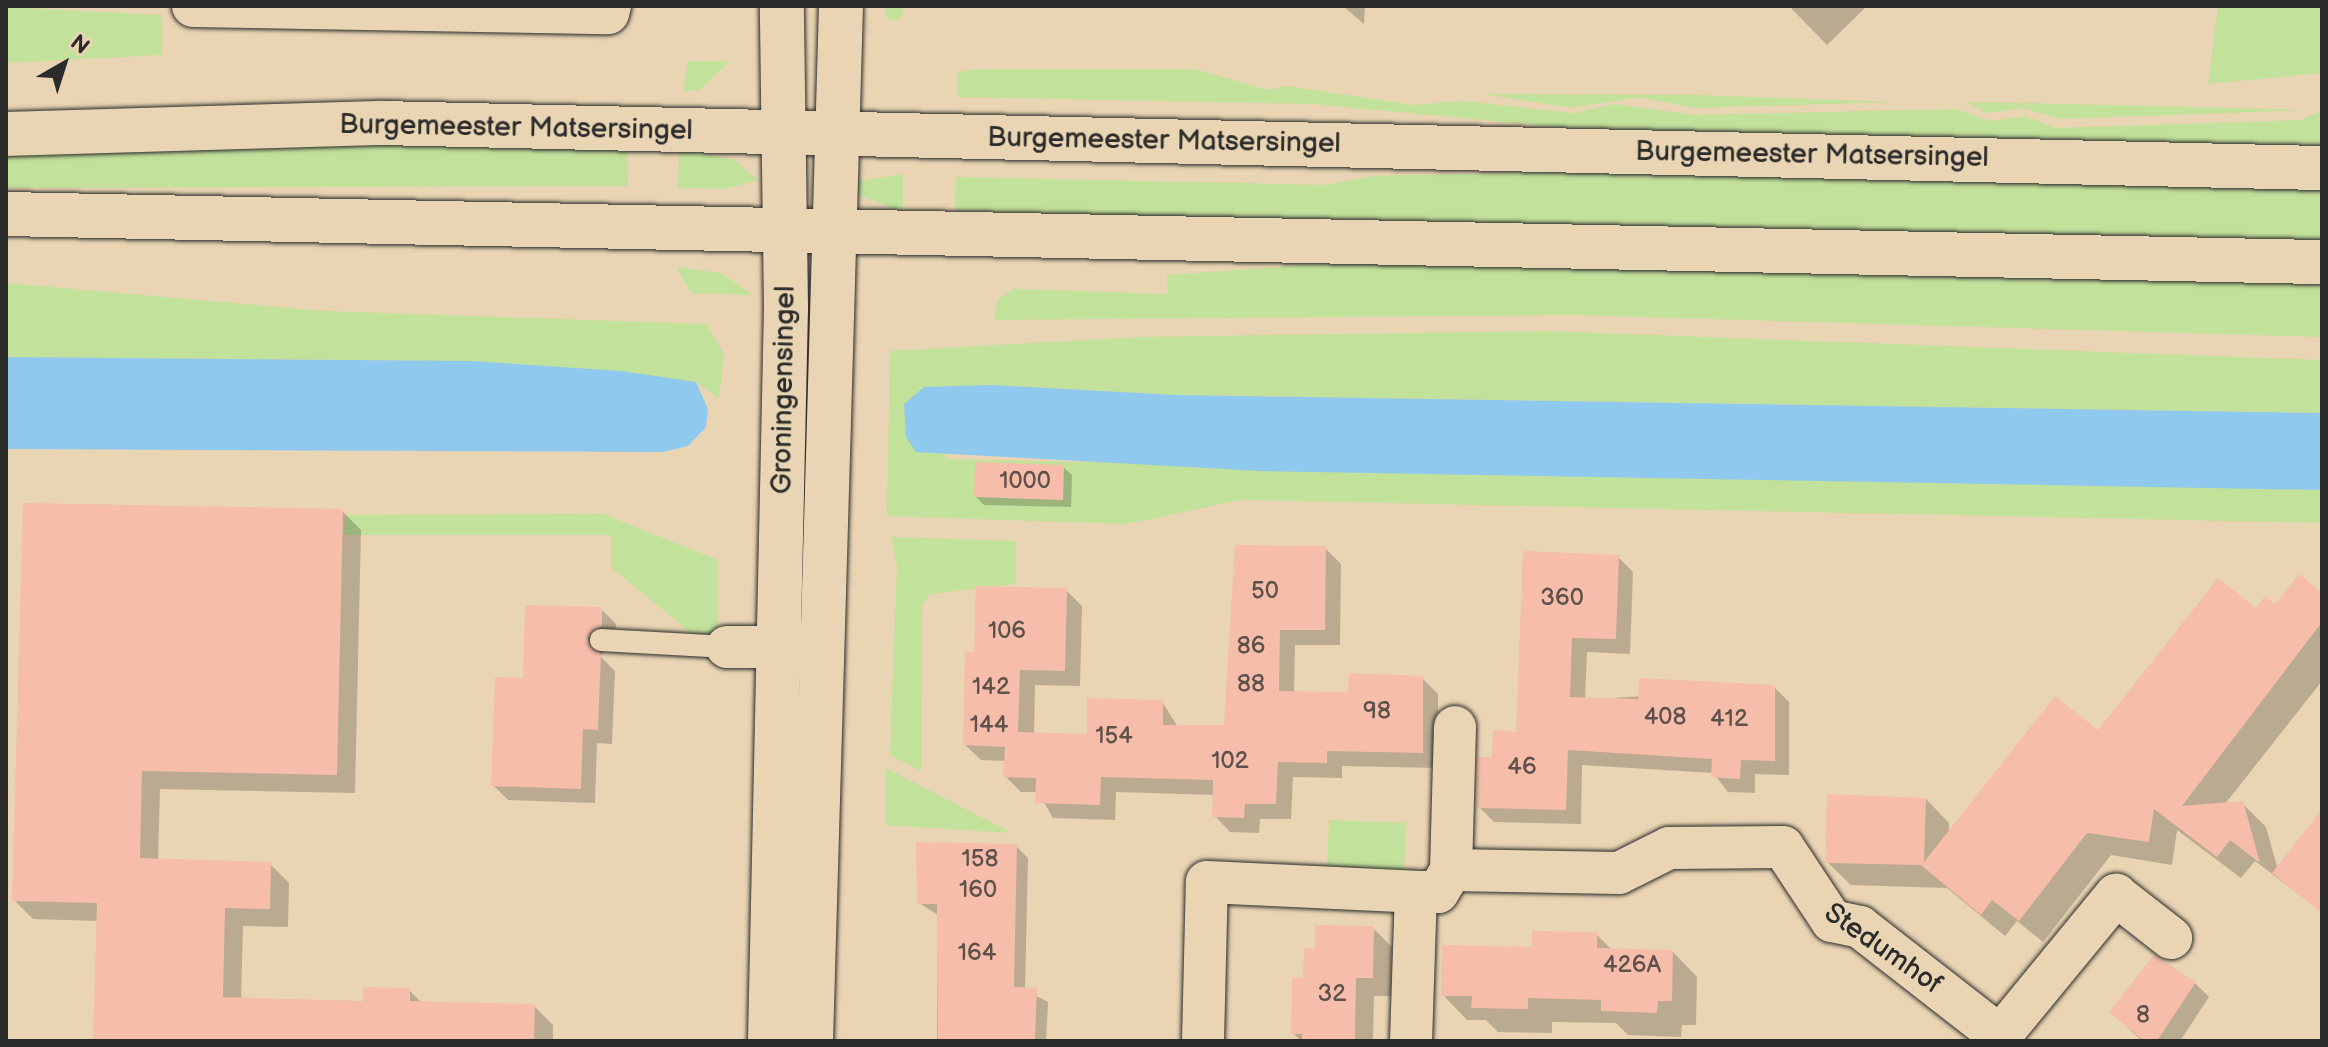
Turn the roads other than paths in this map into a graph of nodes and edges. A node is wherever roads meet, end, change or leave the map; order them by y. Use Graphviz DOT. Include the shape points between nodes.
graph roads {
  1 [pos="193,6"];
  2 [pos="610,6"];
  3 [pos="782,6"];
  4 [pos="841,6"];
  5 [pos="783,133"];
  6 [pos="838,133"];
  7 [pos="6,134"];
  8 [pos="2322,168"];
  9 [pos="6,214"];
  10 [pos="786,229"];
  11 [pos="835,230"];
  12 [pos="2322,262"];
  13 [pos="601,640"];
  14 [pos="727,647"];
  15 [pos="780,647"];
  16 [pos="826,647"];
  17 [pos="1455,727"];
  18 [pos="1451,870"];
  19 [pos="1416,892"];
  20 [pos="2171,938"];
  21 [pos="1998,1038"];
  22 [pos="770,1041"];
  23 [pos="811,1041"];
  24 [pos="1203,1041"];
  25 [pos="1411,1041"];
  1 -- 2 [label="street" via="608,13"];
  3 -- 5 [label="main road, Groningensingel"];
  4 -- 6 [label="main road, Groningensingel"];
  5 -- 6 [label="main road, Burgemeester Matsersingel"];
  5 -- 7 [label="main road, Burgemeester Matsersingel" via="381,123"];
  5 -- 10 [label="main road, Groningensingel"];
  6 -- 8 [label="main road, Burgemeester Matsersingel"];
  6 -- 11 [label="main road, Groningensingel"];
  9 -- 10 [label="main road"];
  10 -- 11 [label="main road"];
  10 -- 15 [label="main road, Groningensingel"];
  11 -- 12 [label="main road"];
  11 -- 16 [label="main road, Groningensingel"];
  13 -- 14 [label="lane"];
  14 -- 15 [label="street"];
  15 -- 16 [label="street"];
  15 -- 22 [label="main road, Groningensingel"];
  16 -- 23 [label="main road, Groningensingel"];
  17 -- 18 [label="street"];
  18 -- 19 [label="street" via="1438,892"];
  18 -- 21 [label="street, Stedumhof" via="1619,873 1669,848 1783,847 1832,921 1860,927"];
  19 -- 24 [label="street" via="1207,882"];
  19 -- 25 [label="street"];
  20 -- 21 [label="street, Stedumhof" via="2116,895"];
}
